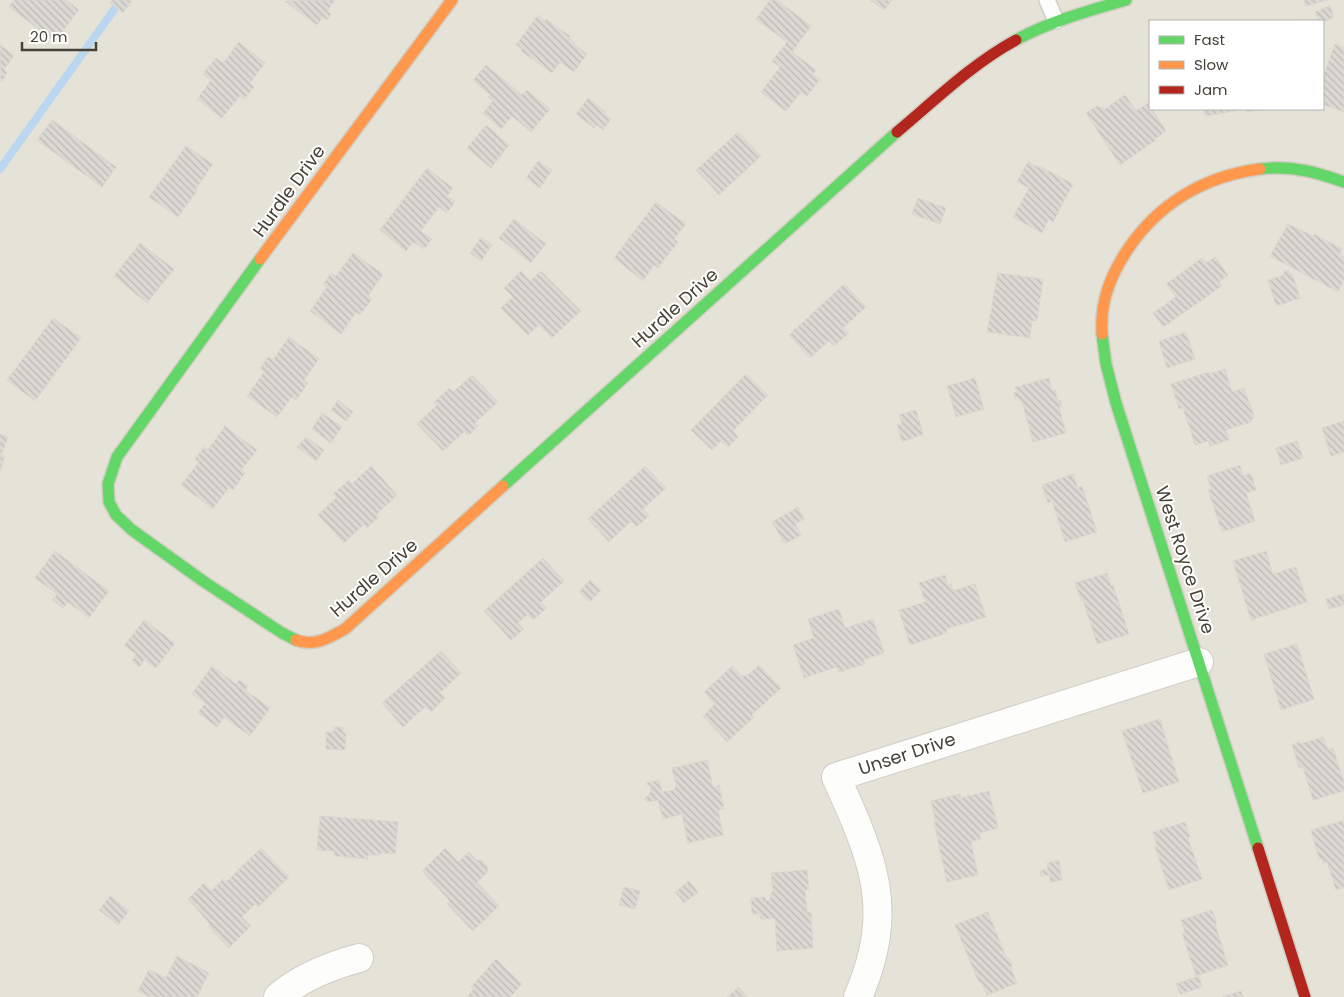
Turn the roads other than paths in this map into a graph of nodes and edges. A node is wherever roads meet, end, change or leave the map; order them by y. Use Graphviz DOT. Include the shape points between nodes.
graph roads {
  1 [pos="452,0"];
  2 [pos="1047,0"];
  3 [pos="1126,0"];
  4 [pos="1056,22"];
  5 [pos="1344,182"];
  6 [pos="1199,662"];
  7 [pos="359,958"];
  8 [pos="278,997"];
  9 [pos="858,997"];
  10 [pos="1305,997"];
  1 -- 4 [label="street, Hurdle Drive" via="116,457 108,484 109,502 116,515 132,530 202,581 299,641 311,643 327,639 345,629 892,136 1003,47"];
  2 -- 4 [label="lane"];
  3 -- 4 [label="street, Hurdle Drive"];
  5 -- 6 [label="street, West Royce Drive" via="1293,168 1258,169 1201,184 1182,194 1145,225 1112,274 1104,297 1102,345 1116,403"];
  6 -- 9 [label="street, Unser Drive" via="836,777 861,832 875,879 878,926 870,970"];
  6 -- 10 [label="street, West Royce Drive"];
  7 -- 8 [label="street" via="317,972"];
}
